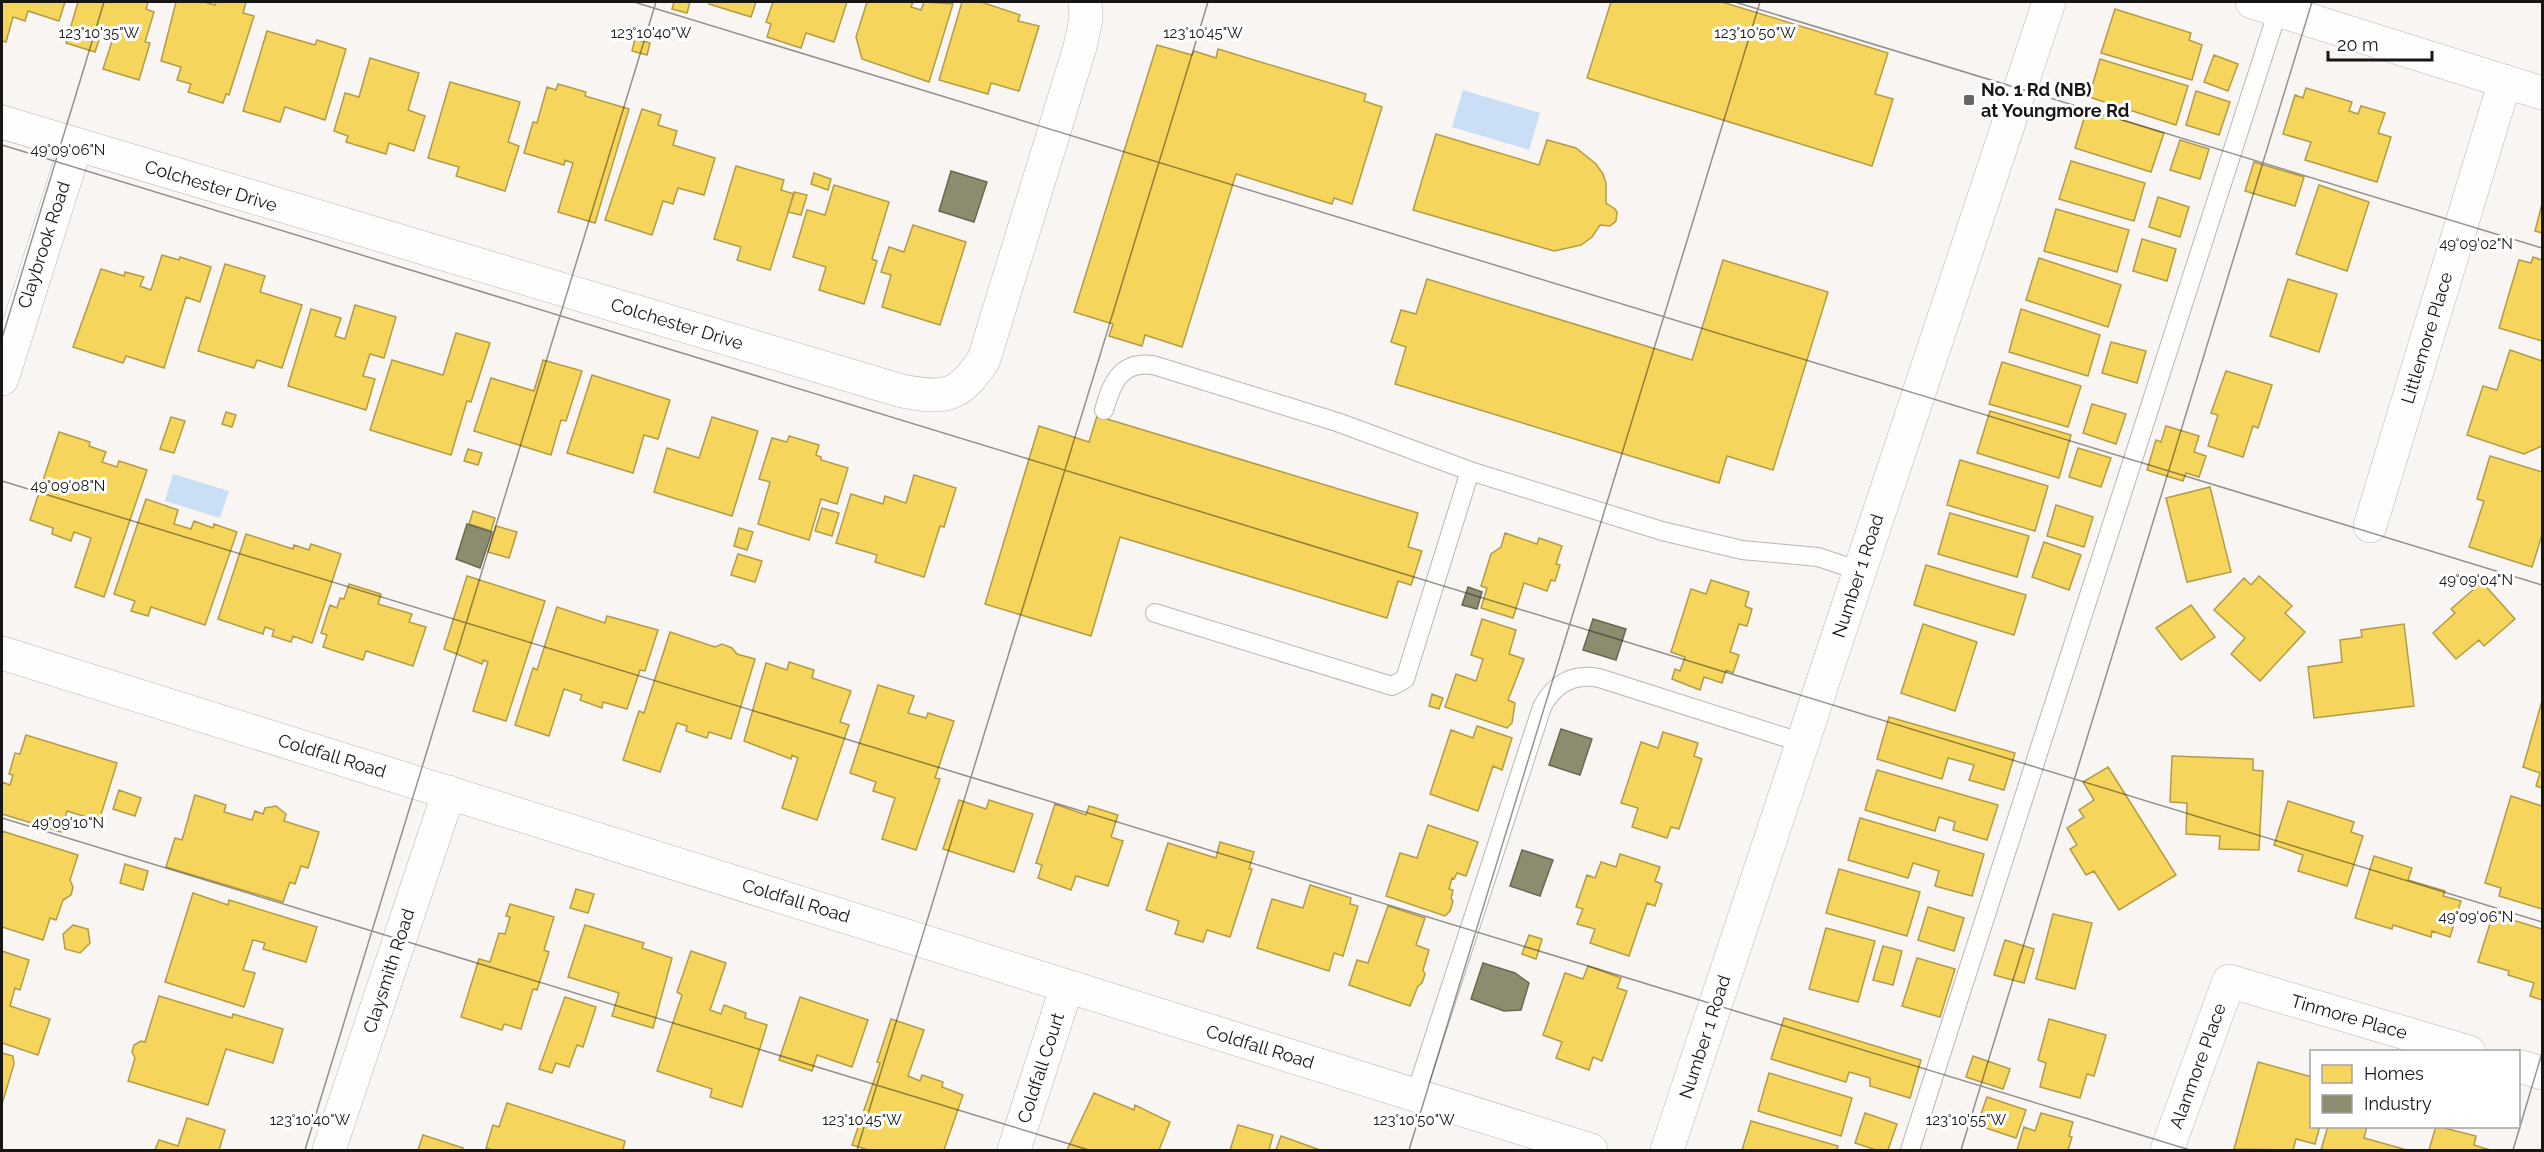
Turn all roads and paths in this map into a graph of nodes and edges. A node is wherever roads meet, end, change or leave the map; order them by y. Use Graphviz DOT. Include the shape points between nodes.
graph roads {
  1 [pos="1085,2"];
  2 [pos="2049,2"];
  3 [pos="2265,6"];
  4 [pos="2505,81"];
  5 [pos="2542,93"];
  6 [pos="2,122"];
  7 [pos="76,145"];
  8 [pos="2,379"];
  9 [pos="1104,410"];
  10 [pos="1470,471"];
  11 [pos="2370,526"];
  12 [pos="1860,571"];
  13 [pos="1155,613"];
  14 [pos="2,652"];
  15 [pos="1803,744"];
  16 [pos="449,792"];
  17 [pos="2229,981"];
  18 [pos="1067,986"];
  19 [pos="2462,1050"];
  20 [pos="2520,1067"];
  21 [pos="2542,1073"];
  22 [pos="1415,1096"];
  23 [pos="329,1150"];
  24 [pos="1014,1150"];
  25 [pos="1591,1150"];
  26 [pos="1667,1150"];
  27 [pos="1911,1150"];
  28 [pos="2167,1150"];
  1 -- 7 [label="street, Colchester Drive" via="1080,47 984,359 970,381 954,391 931,396 902,391"];
  2 -- 12 [label="street, Number 1 Road"];
  3 -- 4 [label="street"];
  3 -- 27 [label="lane"];
  4 -- 5 [label="street"];
  4 -- 11 [label="street, Littlemore Place"];
  6 -- 7 [label="street, Colchester Drive"];
  7 -- 8 [label="street, Claybrook Road"];
  9 -- 10 [label="lane" via="1116,378 1133,366 1153,366 1337,423"];
  10 -- 12 [label="lane" via="1714,545 1818,557"];
  10 -- 13 [label="lane" via="1405,679 1392,686"];
  12 -- 15 [label="street, Number 1 Road"];
  14 -- 16 [label="street, Coldfall Road"];
  15 -- 22 [label="lane" via="1599,678 1575,678 1552,691 1542,707"];
  15 -- 26 [label="street, Number 1 Road"];
  16 -- 18 [label="street, Coldfall Road"];
  16 -- 23 [label="street, Claysmith Road"];
  17 -- 19 [label="street, Tinmore Place"];
  17 -- 28 [label="street, Alanmore Place"];
  18 -- 22 [label="street, Coldfall Road"];
  18 -- 24 [label="street, Coldfall Court"];
  20 -- 21 [label="street"];
  22 -- 25 [label="street, Coldfall Road"];
}
